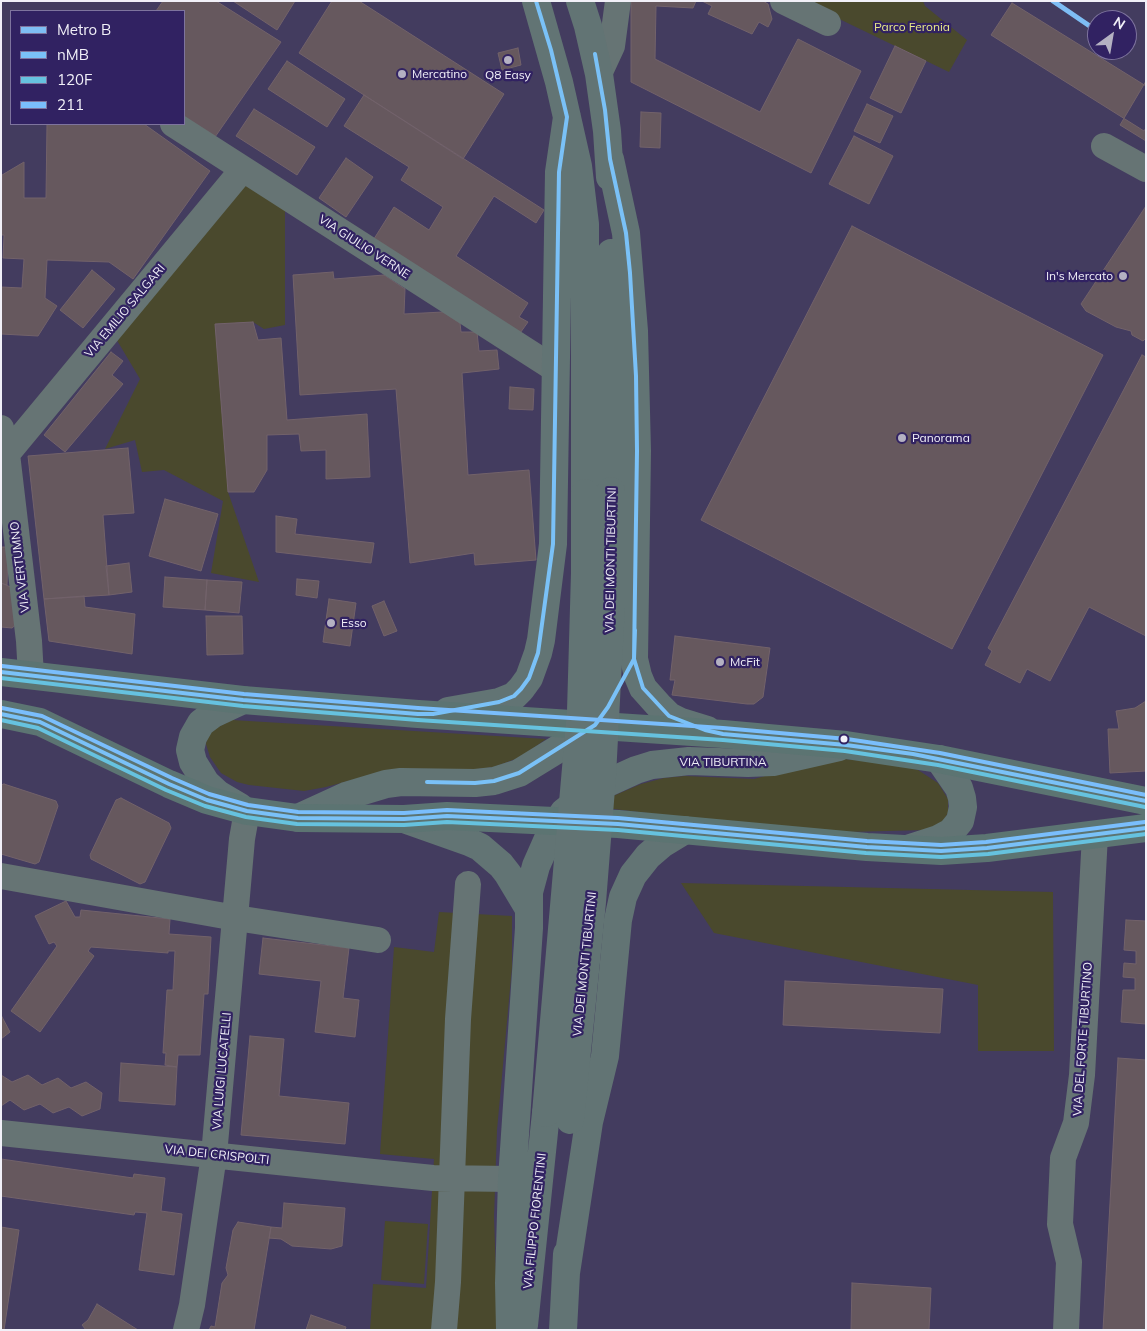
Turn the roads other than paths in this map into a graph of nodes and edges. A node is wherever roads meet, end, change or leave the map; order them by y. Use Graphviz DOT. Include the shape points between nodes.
graph roads {
  1 [pos="536,1"];
  2 [pos="580,1"];
  3 [pos="618,1"];
  4 [pos="783,1"];
  5 [pos="828,23"];
  6 [pos="599,74"];
  7 [pos="567,117"];
  8 [pos="175,125"];
  9 [pos="1104,146"];
  10 [pos="610,159"];
  11 [pos="243,168"];
  12 [pos="1146,169"];
  13 [pos="555,369"];
  14 [pos="1,428"];
  15 [pos="6,454"];
  16 [pos="598,492"];
  17 [pos="634,659"];
  18 [pos="1,672"];
  19 [pos="31,676"];
  20 [pos="243,700"];
  21 [pos="1,714"];
  22 [pos="432,714"];
  23 [pos="594,725"];
  24 [pos="723,734"];
  25 [pos="846,745"];
  26 [pos="939,759"];
  27 [pos="1146,801"];
  28 [pos="246,811"];
  29 [pos="298,818"];
  30 [pos="404,819"];
  31 [pos="557,821"];
  32 [pos="1146,828"];
  33 [pos="685,830"];
  34 [pos="1095,835"];
  35 [pos="906,849"];
  36 [pos="1,876"];
  37 [pos="468,884"];
  38 [pos="529,909"];
  39 [pos="236,918"];
  40 [pos="378,940"];
  41 [pos="558,1116"];
  42 [pos="1,1133"];
  43 [pos="214,1155"];
  44 [pos="442,1178"];
  45 [pos="512,1179"];
  46 [pos="566,1273"];
  47 [pos="186,1330"];
  48 [pos="444,1330"];
  49 [pos="510,1330"];
  50 [pos="523,1330"];
  51 [pos="563,1330"];
  52 [pos="1066,1330"];
  1 -- 7 [label="main road, VIA DEI MONTI TIBURTINI"];
  2 -- 6 [label="main road, VIA DEI MONTI TIBURTINI"];
  3 -- 6 [label="street" via="612,46"];
  4 -- 5 [label="street"];
  6 -- 10 [label="main road, VIA DEI MONTI TIBURTINI"];
  7 -- 13 [label="main road" via="559,172"];
  7 -- 16 [label="main road, VIA DEI MONTI TIBURTINI" via="578,166 585,224"];
  8 -- 11 [label="street, VIA GIULIO VERNE"];
  9 -- 12 [label="street"];
  10 -- 16 [label="main road, VIA DEI MONTI TIBURTINI" via="613,339"];
  10 -- 17 [label="main road" via="626,233 634,331 637,452"];
  11 -- 13 [label="street, VIA GIULIO VERNE"];
  11 -- 15 [label="street, VIA EMILIO SALGARI"];
  13 -- 22 [label="main road" via="553,544 544,624 534,664 521,689 507,699"];
  14 -- 15 [label="street, VIA VERTUMNO"];
  15 -- 19 [label="street, VIA VERTUMNO"];
  16 -- 41 [label="main road, VIA DEI MONTI TIBURTINI, bridge" via="612,583 603,767 592,902"];
  17 -- 23 [label="main road" via="608,707"];
  17 -- 24 [label="main road" via="643,688 669,716 694,727"];
  18 -- 19 [label="main road, VIA TIBURTINA"];
  19 -- 20 [label="main road, VIA TIBURTINA"];
  20 -- 22 [label="main road, VIA TIBURTINA"];
  20 -- 28 [label="main road" via="213,714 201,724 190,750 193,762 206,783"];
  21 -- 28 [label="main road" via="40,722 194,794"];
  22 -- 23 [label="main road, VIA TIBURTINA"];
  23 -- 24 [label="main road, VIA TIBURTINA"];
  23 -- 29 [label="main road" via="519,773 494,781 386,784 346,796"];
  24 -- 25 [label="main road, VIA TIBURTINA"];
  25 -- 26 [label="main road, VIA TIBURTINA"];
  25 -- 31 [label="main road, VIA TIBURTINA" via="773,762 689,761 652,765 592,790"];
  26 -- 27 [label="main road, VIA TIBURTINA"];
  26 -- 35 [label="main road" via="959,788 963,807 960,820 950,832 938,839"];
  28 -- 29 [label="main road"];
  28 -- 39 [label="street, VIA LUIGI LUCATELLI"];
  29 -- 30 [label="main road"];
  30 -- 31 [label="main road" via="447,816"];
  30 -- 38 [label="main road" via="480,847 501,865"];
  31 -- 33 [label="main road"];
  31 -- 38 [label="main road, VIA TIBURTINA" via="532,877"];
  32 -- 34 [label="main road"];
  33 -- 35 [label="main road"];
  33 -- 46 [label="main road" via="648,856 633,875 623,898 605,1056 590,1122"];
  34 -- 35 [label="main road" via="987,848"];
  34 -- 52 [label="street, VIA DEL FORTE TIBURTINO" via="1082,1076 1076,1123 1063,1158 1060,1224 1069,1262"];
  36 -- 39 [label="street"];
  37 -- 44 [label="street"];
  38 -- 45 [label="main road, VIA TIBURTINA"];
  39 -- 40 [label="street"];
  39 -- 43 [label="street, VIA LUIGI LUCATELLI"];
  41 -- 46 [label="main road"];
  41 -- 50 [label="main road, VIA FILIPPO FIORENTINI"];
  42 -- 43 [label="street, VIA DEI CRISPOLTI"];
  43 -- 44 [label="street, VIA DEI CRISPOLTI"];
  43 -- 47 [label="street, VIA LUIGI LUCATELLI"];
  44 -- 45 [label="street, VIA DEI CRISPOLTI"];
  44 -- 48 [label="street" via="448,1282"];
  45 -- 49 [label="main road, VIA TIBURTINA"];
  46 -- 51 [label="main road"];
}
